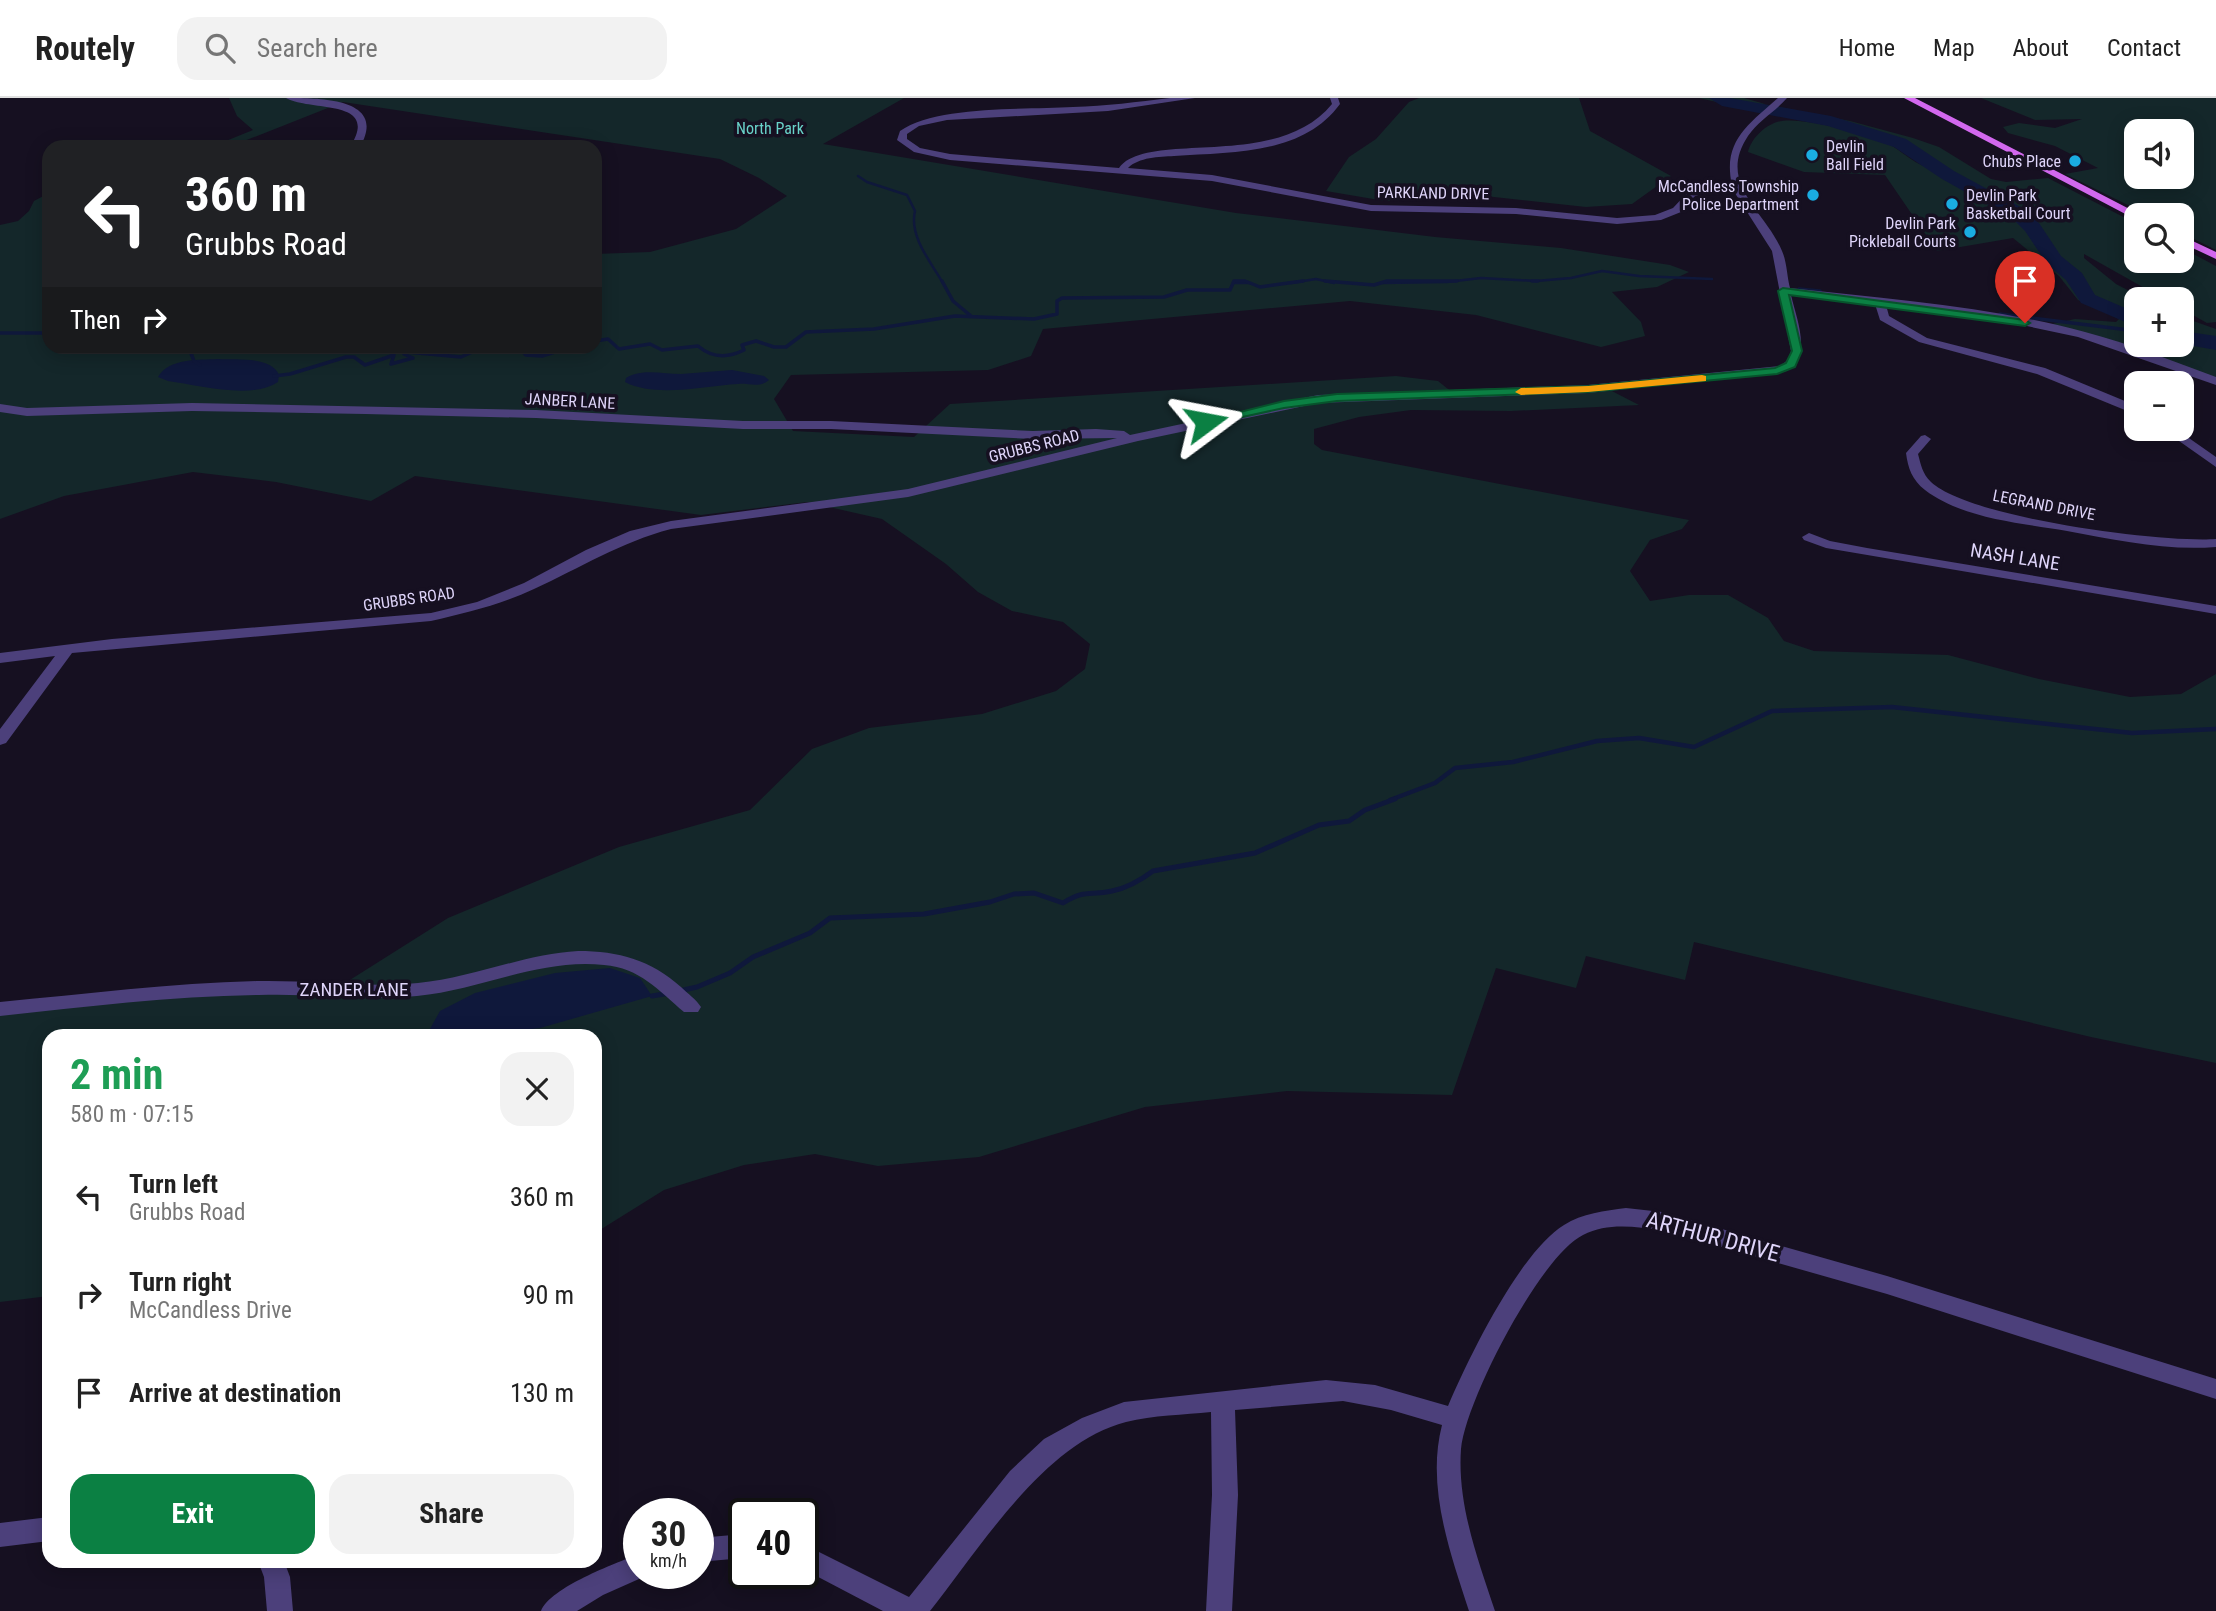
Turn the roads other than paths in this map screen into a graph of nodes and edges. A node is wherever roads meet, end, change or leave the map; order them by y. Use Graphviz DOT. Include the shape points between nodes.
graph roads {
  1 [pos="290,98"];
  2 [pos="1191,98"];
  3 [pos="1334,98"];
  4 [pos="1783,98"];
  5 [pos="1908,98"];
  6 [pos="358,140"];
  7 [pos="1121,171"];
  8 [pos="1737,187"];
  9 [pos="2124,209"];
  10 [pos="2194,245"];
  11 [pos="2216,256"];
  12 [pos="1783,291"];
  13 [pos="1880,303"];
  14 [pos="2216,381"];
  15 [pos="2124,406"];
  16 [pos="0,408"];
  17 [pos="1138,437"];
  18 [pos="1926,439"];
  19 [pos="2185,441"];
  20 [pos="2216,463"];
  21 [pos="1809,537"];
  22 [pos="2216,543"];
  23 [pos="2216,610"];
  24 [pos="68,649"];
  25 [pos="0,659"];
  26 [pos="0,740"];
  27 [pos="691,1007"];
  28 [pos="0,1009"];
  29 [pos="2216,1390"];
  30 [pos="1223,1402"];
  31 [pos="1455,1419"];
  32 [pos="42,1530"];
  33 [pos="0,1535"];
  34 [pos="819,1564"];
  35 [pos="274,1568"];
  36 [pos="623,1573"];
  37 [pos="280,1611"];
  38 [pos="554,1611"];
  39 [pos="912,1611"];
  40 [pos="1219,1611"];
  41 [pos="1482,1611"];
  1 -- 6 [label="street" via="356,110 364,128"];
  2 -- 7 [label="street, PARKLAND DRIVE" via="1115,108 947,117 916,124 902,135 912,148 934,155"];
  3 -- 7 [label="street" via="1333,110 1300,135 1146,156 1130,161"];
  4 -- 8 [label="street, GRUBBS ROAD" via="1751,125 1736,150 1733,169"];
  5 -- 9 [label="main road"];
  7 -- 8 [label="street, PARKLAND DRIVE" via="1237,181 1371,208 1524,212 1616,221 1666,216 1692,193"];
  8 -- 12 [label="street, GRUBBS ROAD" via="1775,247"];
  10 -- 11 [label="main road"];
  12 -- 13 [label="street"];
  12 -- 17 [label="street, GRUBBS ROAD" via="1797,351 1791,365 1777,371 1588,389 1318,399"];
  13 -- 14 [label="street" via="2070,332"];
  13 -- 15 [label="street" via="1884,318 1910,335 2041,371"];
  16 -- 17 [label="street, JANBER LANE" via="27,412 192,407 536,414"];
  17 -- 24 [label="street, GRUBBS ROAD" via="897,495 671,525 635,534 529,586 482,605 431,617"];
  18 -- 22 [label="street, LEGRAND DRIVE" via="1912,453 1918,476 1968,506 2139,541"];
  19 -- 20 [label="street"];
  21 -- 23 [label="street, NASH LANE" via="1867,552"];
  24 -- 25 [label="street, GRUBBS ROAD"];
  24 -- 26 [label="street"];
  27 -- 28 [label="street, ZANDER LANE" via="645,970 609,960 568,957 415,990 258,988"];
  29 -- 31 [label="street, ARTHUR DRIVE" via="1887,1285 1631,1216 1603,1218 1578,1227 1539,1258"];
  30 -- 31 [label="street" via="1346,1390"];
  30 -- 39 [label="street" via="1124,1412 1053,1447 1019,1479"];
  30 -- 40 [label="street"];
  31 -- 41 [label="street, ARTHUR DRIVE" via="1451,1496"];
  32 -- 33 [label="street"];
  34 -- 39 [label="street"];
  35 -- 37 [label="street"];
  36 -- 38 [label="street"];
}
